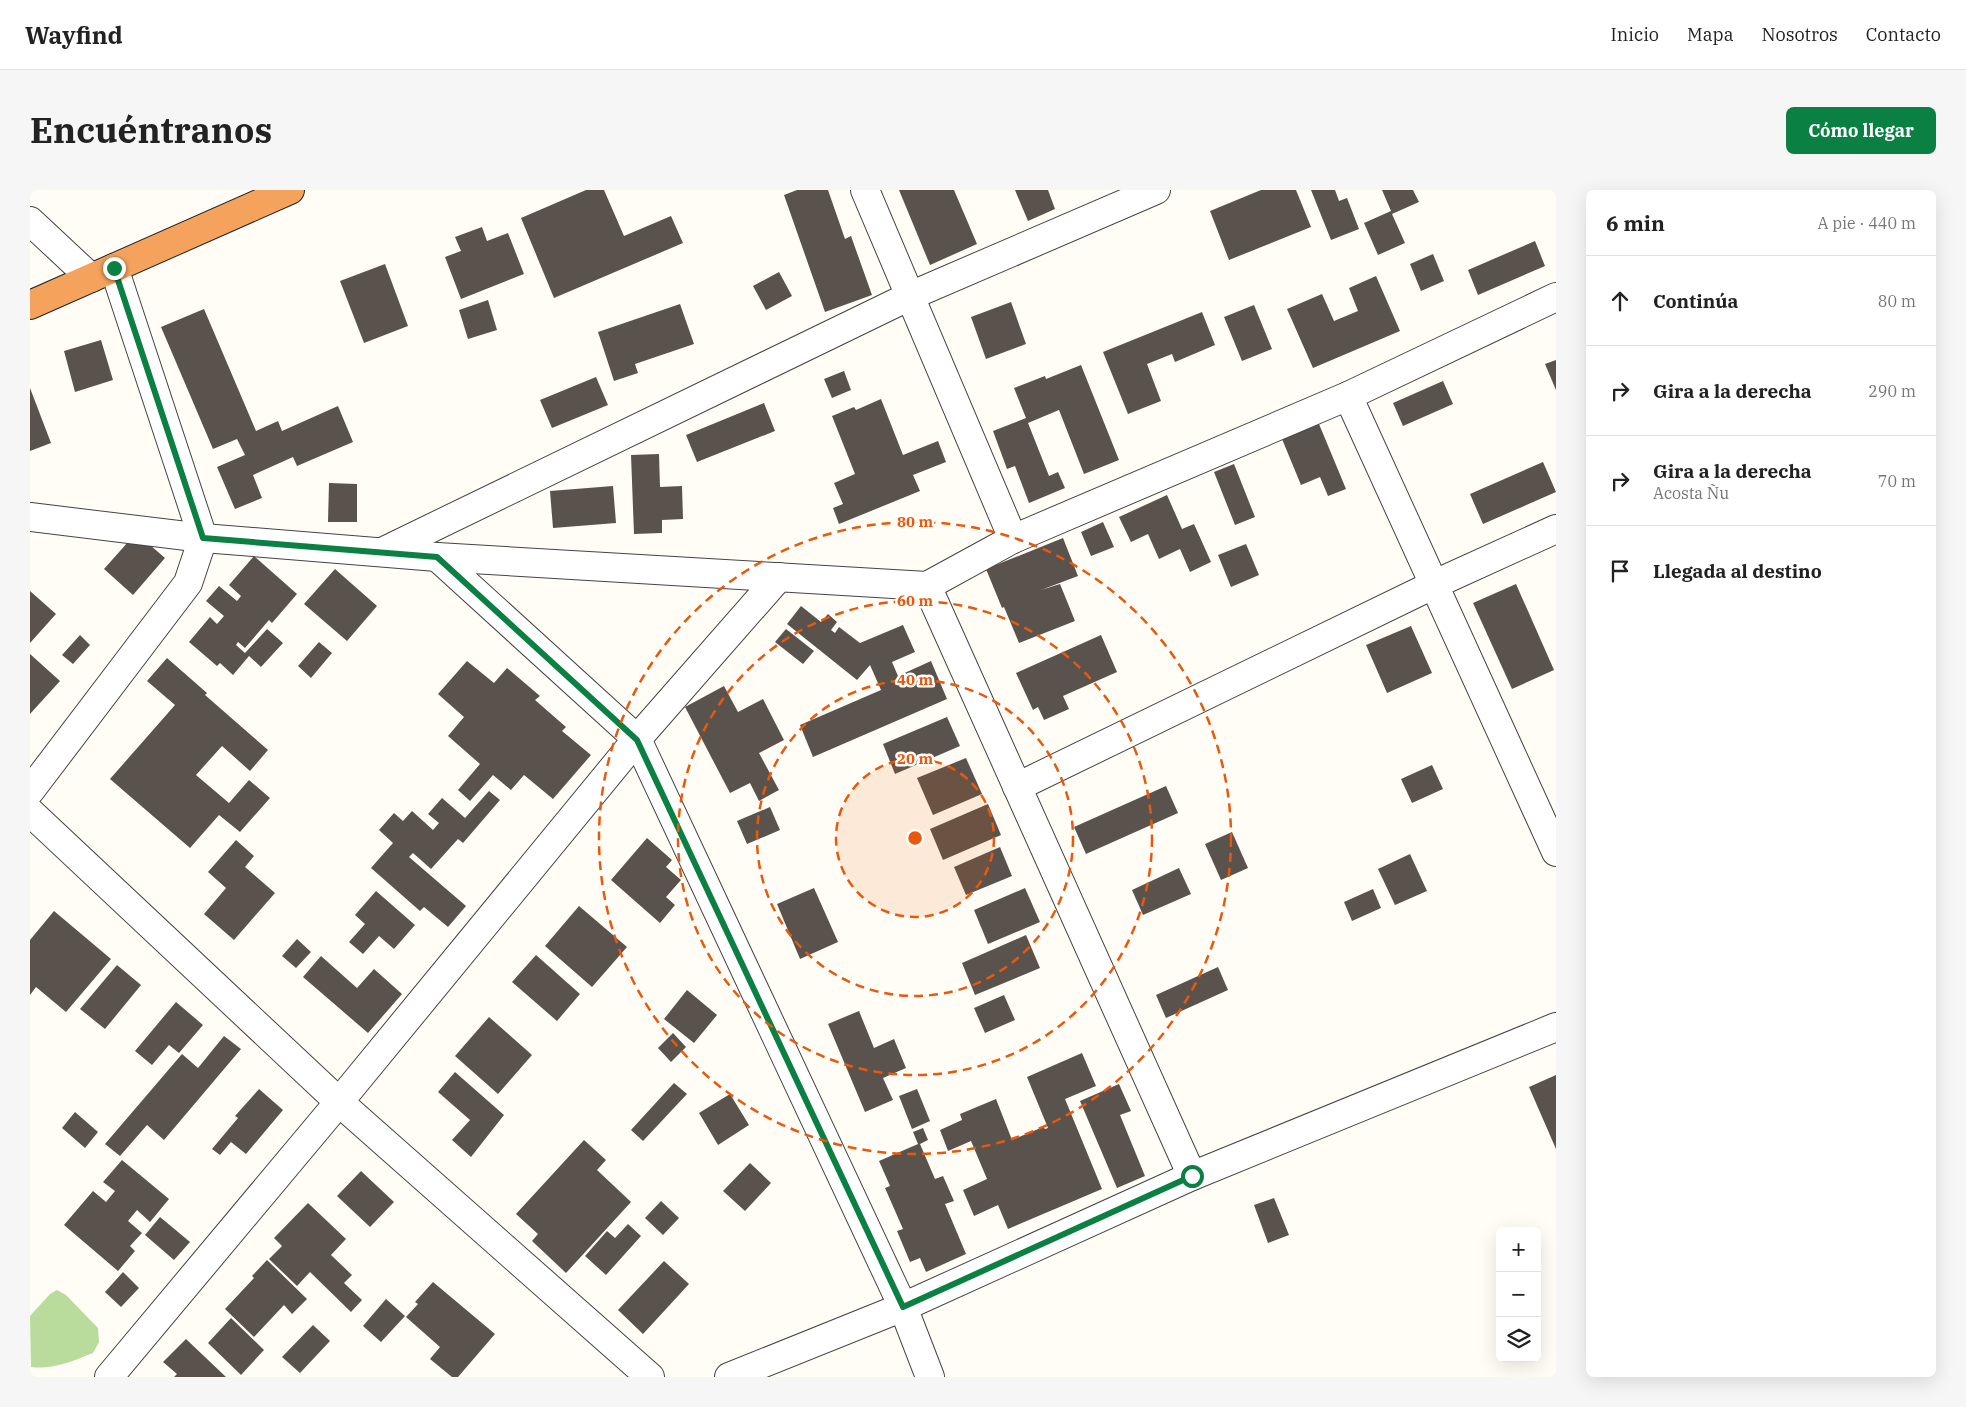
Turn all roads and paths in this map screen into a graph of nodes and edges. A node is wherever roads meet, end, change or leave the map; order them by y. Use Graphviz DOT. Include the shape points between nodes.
graph roads {
  1 [pos="290,190"];
  2 [pos="864,190"];
  3 [pos="1156,190"];
  4 [pos="30,221"];
  5 [pos="102,273"];
  6 [pos="910,296"];
  7 [pos="1556,297"];
  8 [pos="30,305"];
  9 [pos="1348,396"];
  10 [pos="30,517"];
  11 [pos="1556,529"];
  12 [pos="203,538"];
  13 [pos="1013,539"];
  14 [pos="382,552"];
  15 [pos="437,557"];
  16 [pos="779,577"];
  17 [pos="1434,584"];
  18 [pos="928,586"];
  19 [pos="637,740"];
  20 [pos="1017,787"];
  21 [pos="30,791"];
  22 [pos="30,812"];
  23 [pos="1556,852"];
  24 [pos="1556,1027"];
  25 [pos="338,1102"];
  26 [pos="1192,1176"];
  27 [pos="903,1307"];
  28 [pos="111,1376"];
  29 [pos="650,1377"];
  30 [pos="729,1377"];
  31 [pos="930,1377"];
  1 -- 5 [label="highway"];
  2 -- 6 [label="street"];
  3 -- 6 [label="street"];
  4 -- 5 [label="street"];
  5 -- 8 [label="highway"];
  5 -- 12 [label="street"];
  6 -- 13 [label="street"];
  6 -- 14 [label="street"];
  7 -- 9 [label="street"];
  9 -- 13 [label="street"];
  9 -- 17 [label="street"];
  10 -- 12 [label="street"];
  11 -- 17 [label="street"];
  12 -- 14 [label="street"];
  12 -- 21 [label="street" via="188,583"];
  13 -- 18 [label="street"];
  14 -- 15 [label="street"];
  15 -- 16 [label="street"];
  15 -- 19 [label="street"];
  16 -- 18 [label="street"];
  16 -- 19 [label="street"];
  17 -- 20 [label="street"];
  17 -- 23 [label="street"];
  18 -- 20 [label="street"];
  19 -- 25 [label="street"];
  19 -- 27 [label="street"];
  20 -- 26 [label="street"];
  22 -- 25 [label="street"];
  24 -- 26 [label="street"];
  25 -- 28 [label="street"];
  25 -- 29 [label="street"];
  26 -- 27 [label="street"];
  27 -- 30 [label="street"];
  27 -- 31 [label="street"];
}
